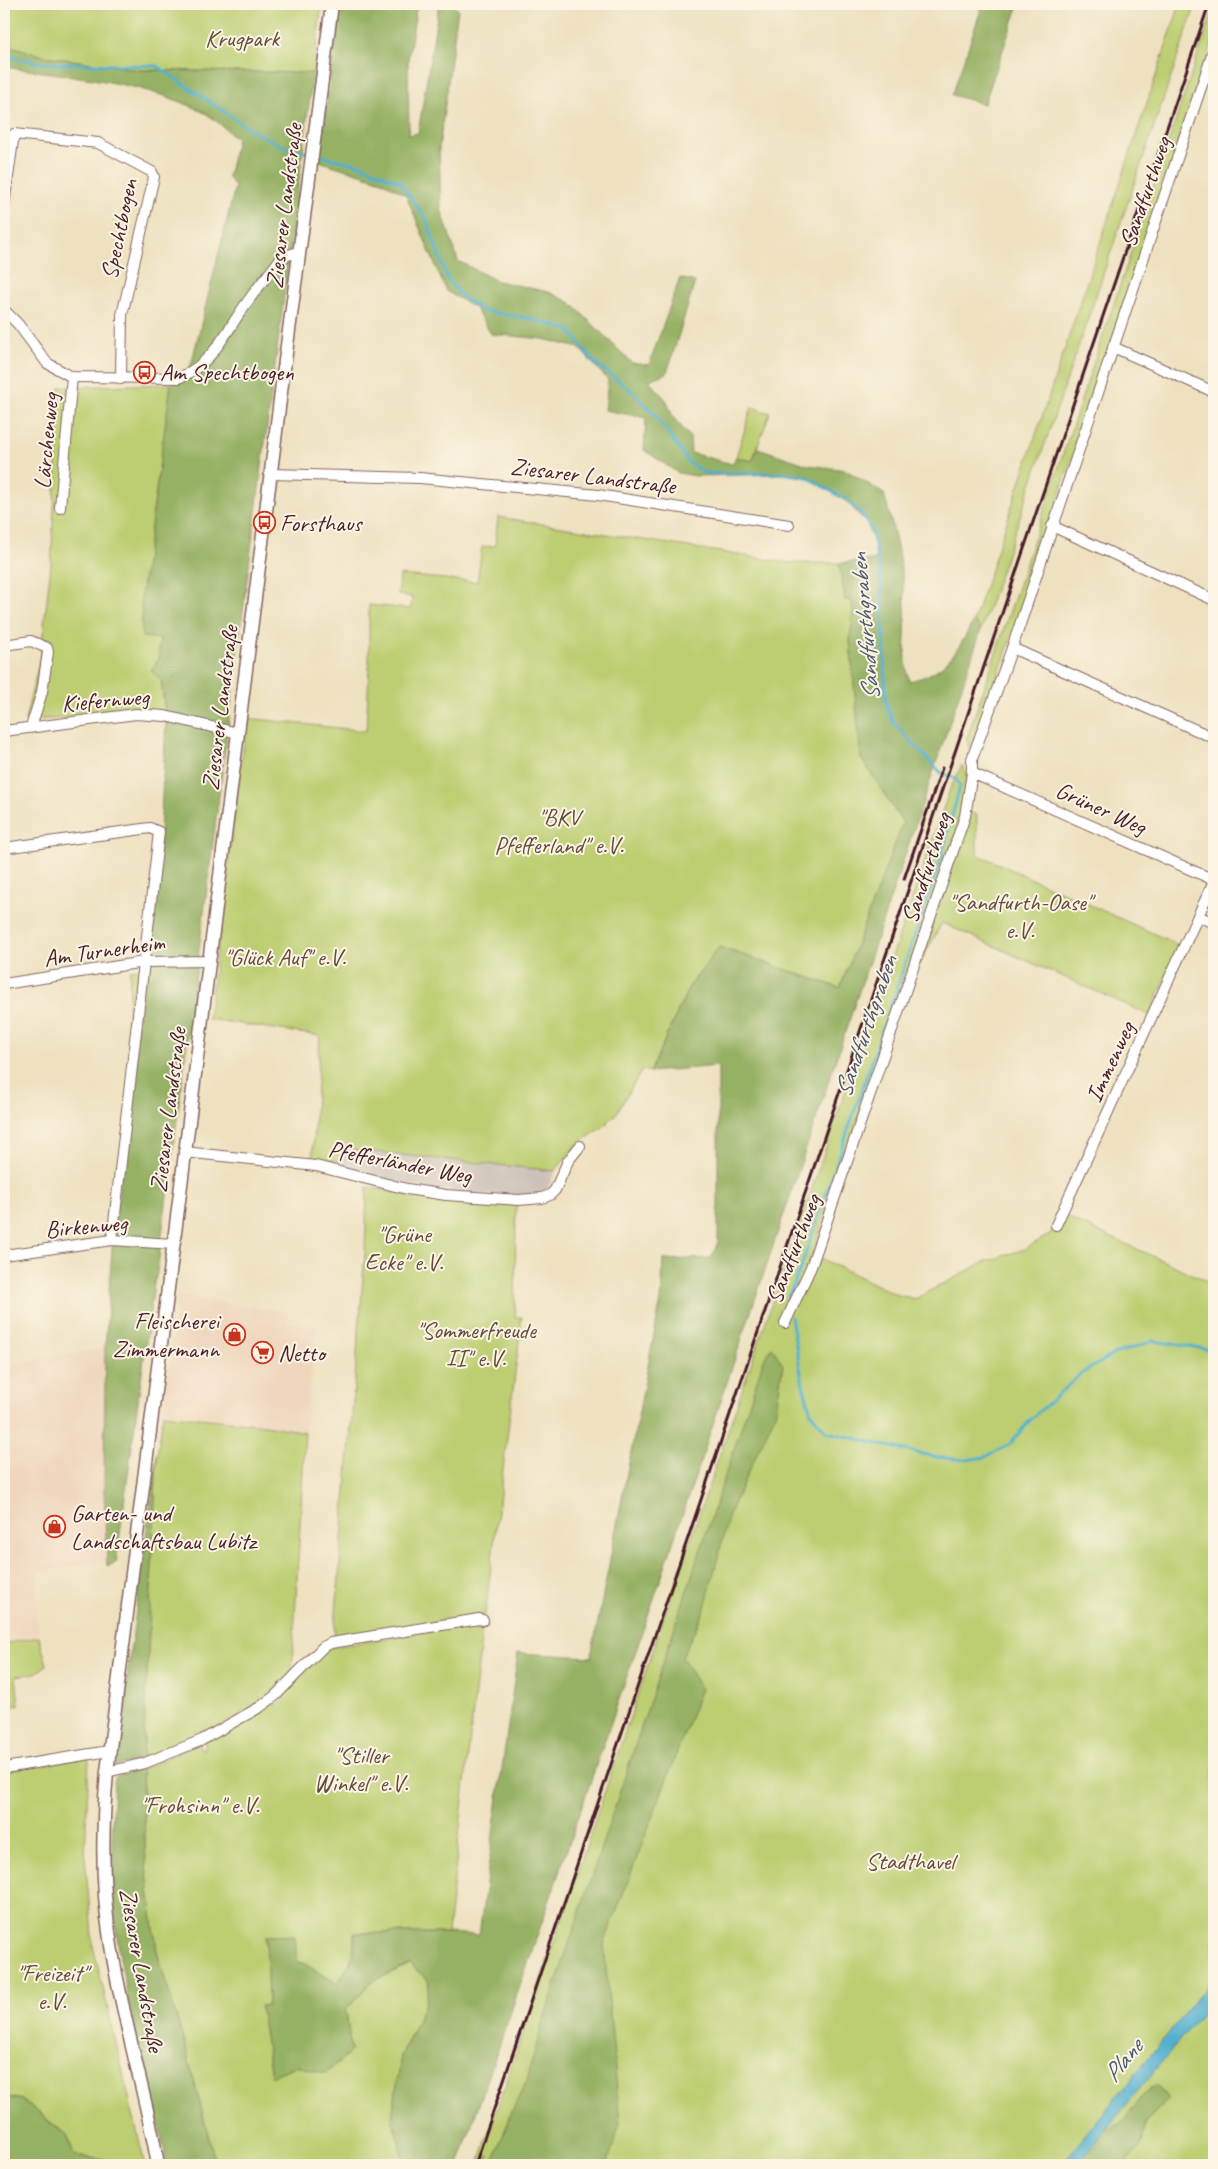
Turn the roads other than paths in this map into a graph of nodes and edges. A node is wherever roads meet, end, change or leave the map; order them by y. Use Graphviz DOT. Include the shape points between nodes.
graph roads {
  1 [pos="332,4"];
  2 [pos="1214,49"];
  3 [pos="9,133"];
  4 [pos="4,205"];
  5 [pos="298,252"];
  6 [pos="4,310"];
  7 [pos="1113,347"];
  8 [pos="72,377"];
  9 [pos="121,379"];
  10 [pos="1214,392"];
  11 [pos="270,474"];
  12 [pos="60,508"];
  13 [pos="789,525"];
  14 [pos="1052,526"];
  15 [pos="1214,600"];
  16 [pos="4,646"];
  17 [pos="1012,648"];
  18 [pos="32,727"];
  19 [pos="4,731"];
  20 [pos="238,734"];
  21 [pos="1214,738"];
  22 [pos="972,773"];
  23 [pos="4,848"];
  24 [pos="1214,881"];
  25 [pos="1198,916"];
  26 [pos="1214,923"];
  27 [pos="209,960"];
  28 [pos="144,962"];
  29 [pos="4,984"];
  30 [pos="580,1146"];
  31 [pos="184,1152"];
  32 [pos="1056,1225"];
  33 [pos="112,1240"];
  34 [pos="172,1244"];
  35 [pos="4,1255"];
  36 [pos="786,1323"];
  37 [pos="483,1620"];
  38 [pos="109,1751"];
  39 [pos="4,1768"];
  40 [pos="107,1772"];
  41 [pos="158,2165"];
  1 -- 5 [label="main road, Ziesarer Landstraße"];
  2 -- 7 [label="street, Sandfurthweg"];
  3 -- 4 [label="street, Spechtbogen"];
  3 -- 9 [label="street, Spechtbogen" via="98,143 152,172 154,177 122,315"];
  5 -- 9 [label="street" via="278,262 222,341 194,372 179,378"];
  5 -- 11 [label="main road, Ziesarer Landstraße"];
  6 -- 8 [label="street" via="47,363"];
  7 -- 10 [label="street"];
  7 -- 14 [label="street, Sandfurthweg"];
  8 -- 9 [label="street"];
  8 -- 12 [label="street, Lärchenweg"];
  11 -- 13 [label="street, Ziesarer Landstraße" via="399,477 598,495"];
  11 -- 20 [label="main road, Ziesarer Landstraße"];
  14 -- 15 [label="street"];
  14 -- 17 [label="street, Sandfurthweg"];
  16 -- 18 [label="street" via="31,641 47,648 42,692"];
  17 -- 21 [label="street"];
  17 -- 22 [label="street, Sandfurthweg" via="972,758"];
  18 -- 19 [label="street, Kiefernweg"];
  18 -- 20 [label="street, Kiefernweg" via="151,714"];
  20 -- 27 [label="main road, Ziesarer Landstraße"];
  22 -- 24 [label="street, Grüner Weg"];
  22 -- 36 [label="street, Sandfurthweg" via="965,816 811,1267"];
  23 -- 28 [label="street, Ziesarer Landstraße" via="150,828 159,832"];
  24 -- 25 [label="street, Immenweg"];
  25 -- 26 [label="street"];
  25 -- 32 [label="street, Immenweg"];
  27 -- 28 [label="street, Am Turnerheim"];
  27 -- 31 [label="main road, Ziesarer Landstraße"];
  28 -- 29 [label="street, Am Turnerheim"];
  28 -- 33 [label="street, Ziesarer Landstraße"];
  30 -- 31 [label="street, Pfefferländer Weg" via="550,1195 519,1200 446,1195 407,1189 316,1166"];
  31 -- 34 [label="main road, Ziesarer Landstraße"];
  33 -- 34 [label="street, Birkenweg"];
  33 -- 35 [label="street, Birkenweg"];
  34 -- 38 [label="main road, Ziesarer Landstraße"];
  37 -- 40 [label="street" via="331,1643 322,1647 275,1696 260,1707 202,1740 146,1763"];
  38 -- 39 [label="street"];
  38 -- 40 [label="main road, Ziesarer Landstraße"];
  40 -- 41 [label="main road, Ziesarer Landstraße" via="103,1852 110,1938"];
}
